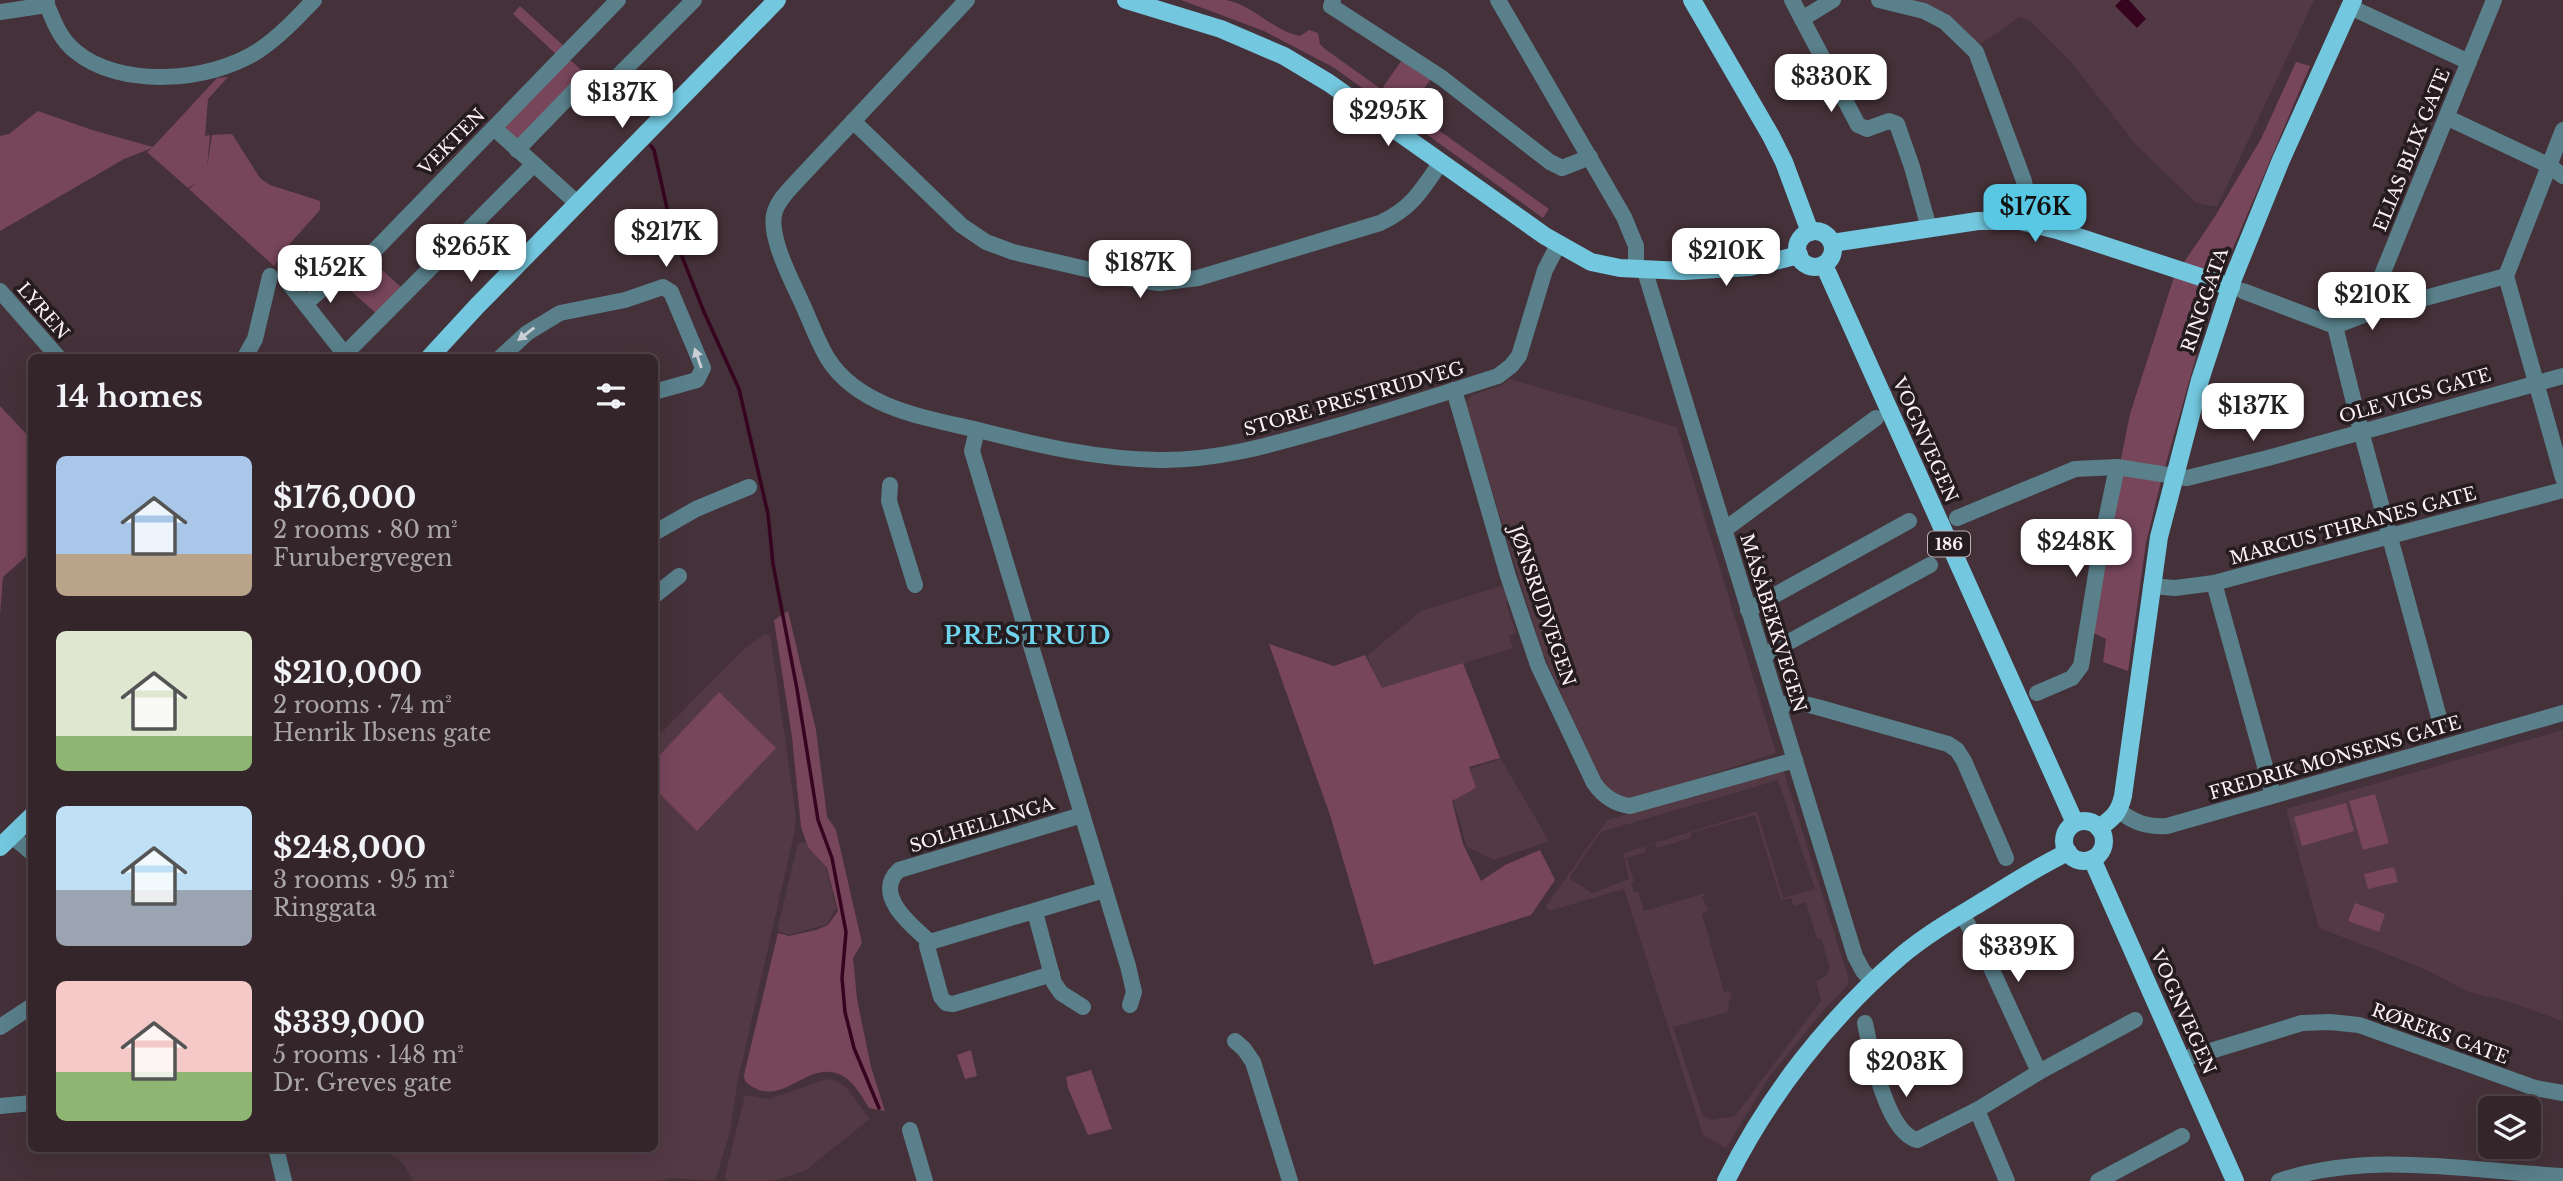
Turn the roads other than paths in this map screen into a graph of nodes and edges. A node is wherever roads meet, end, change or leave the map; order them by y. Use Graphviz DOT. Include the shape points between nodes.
graph roads {
  1 [pos="314,0"];
  2 [pos="618,0"];
  3 [pos="694,0"];
  4 [pos="777,0"];
  5 [pos="967,0"];
  6 [pos="1126,0"];
  7 [pos="1333,0"];
  8 [pos="1498,0"];
  9 [pos="1692,0"];
  10 [pos="1792,0"];
  11 [pos="1833,0"];
  12 [pos="1880,0"];
  13 [pos="2494,0"];
  14 [pos="47,3"];
  15 [pos="2351,3"];
  16 [pos="0,12"];
  17 [pos="1802,19"];
  18 [pos="2469,62"];
  19 [pos="2448,118"];
  20 [pos="853,121"];
  21 [pos="494,128"];
  22 [pos="2563,130"];
  23 [pos="517,149"];
  24 [pos="1590,157"];
  25 [pos="1441,162"];
  26 [pos="533,165"];
  27 [pos="2548,165"];
  28 [pos="2563,176"];
  29 [pos="577,203"];
  30 [pos="2028,222"];
  31 [pos="1929,228"];
  32 [pos="1810,232"];
  33 [pos="1832,243"];
  34 [pos="1558,245"];
  35 [pos="304,255"];
  36 [pos="1799,256"];
  37 [pos="1824,265"];
  38 [pos="1642,270"];
  39 [pos="270,276"];
  40 [pos="2506,276"];
  41 [pos="2237,289"];
  42 [pos="0,291"];
  43 [pos="306,303"];
  44 [pos="2366,314"];
  45 [pos="2335,326"];
  46 [pos="55,354"];
  47 [pos="247,354"];
  48 [pos="344,354"];
  49 [pos="348,354"];
  50 [pos="433,354"];
  51 [pos="504,354"];
  52 [pos="2563,376"];
  53 [pos="2536,382"];
  54 [pos="1454,390"];
  55 [pos="658,391"];
  56 [pos="1876,418"];
  57 [pos="977,430"];
  58 [pos="2361,431"];
  59 [pos="2117,467"];
  60 [pos="2173,477"];
  61 [pos="2563,478"];
  62 [pos="890,485"];
  63 [pos="749,487"];
  64 [pos="2563,490"];
  65 [pos="1957,518"];
  66 [pos="1909,521"];
  67 [pos="1724,530"];
  68 [pos="658,531"];
  69 [pos="2390,535"];
  70 [pos="1930,565"];
  71 [pos="679,576"];
  72 [pos="2214,583"];
  73 [pos="915,584"];
  74 [pos="2151,586"];
  75 [pos="658,593"];
  76 [pos="1748,610"];
  77 [pos="1763,656"];
  78 [pos="2037,693"];
  79 [pos="1779,705"];
  80 [pos="2563,713"];
  81 [pos="2440,721"];
  82 [pos="1795,760"];
  83 [pos="2273,795"];
  84 [pos="2119,811"];
  85 [pos="1082,815"];
  86 [pos="28,820"];
  87 [pos="2075,824"];
  88 [pos="2099,828"];
  89 [pos="5,840"];
  90 [pos="28,851"];
  91 [pos="2068,852"];
  92 [pos="2006,858"];
  93 [pos="2092,859"];
  94 [pos="1104,890"];
  95 [pos="1035,912"];
  96 [pos="1962,914"];
  97 [pos="930,942"];
  98 [pos="1052,974"];
  99 [pos="1873,982"];
  100 [pos="1130,1005"];
  101 [pos="1083,1007"];
  102 [pos="28,1009"];
  103 [pos="2135,1020"];
  104 [pos="1865,1023"];
  105 [pos="0,1027"];
  106 [pos="1235,1041"];
  107 [pos="2181,1060"];
  108 [pos="2039,1072"];
  109 [pos="2563,1078"];
  110 [pos="2563,1093"];
  111 [pos="28,1102"];
  112 [pos="0,1106"];
  113 [pos="1977,1110"];
  114 [pos="910,1130"];
  115 [pos="2182,1136"];
  116 [pos="277,1152"];
  117 [pos="2563,1176"];
  118 [pos="284,1181"];
  119 [pos="925,1181"];
  120 [pos="1290,1181"];
  121 [pos="1726,1181"];
  122 [pos="2007,1181"];
  123 [pos="2098,1181"];
  124 [pos="2235,1181"];
  125 [pos="2279,1181"];
  1 -- 14 [label="street" via="257,52 192,75 166,77 122,72 84,58 63,38"];
  2 -- 21 [label="street, VEKTEN"];
  3 -- 23 [label="street" via="607,87 581,84"];
  4 -- 29 [label="main road"];
  5 -- 20 [label="street, STORE PRESTRUDVEG"];
  6 -- 25 [label="main road" via="1222,29 1284,56"];
  7 -- 24 [label="street" via="1331,6 1442,78 1550,162 1562,168"];
  8 -- 24 [label="street, MÅSÅBEKKVEGEN"];
  9 -- 32 [label="main road" via="1771,136"];
  10 -- 17 [label="street"];
  11 -- 17 [label="street"];
  12 -- 30 [label="street" via="1924,11 1945,22 1976,52 2024,181"];
  13 -- 18 [label="street, ELIAS BLIX GATE"];
  14 -- 16 [label="street"];
  15 -- 18 [label="street"];
  15 -- 41 [label="main road, RINGGATA" via="2281,160"];
  17 -- 31 [label="street" via="1858,125 1867,129 1889,121 1897,124"];
  18 -- 19 [label="street, ELIAS BLIX GATE"];
  19 -- 27 [label="street"];
  19 -- 44 [label="street, ELIAS BLIX GATE"];
  20 -- 25 [label="street" via="961,225 986,242 1148,283 1198,278 1380,223 1401,212"];
  20 -- 57 [label="street, STORE PRESTRUDVEG" via="780,200 772,225 782,255 828,360 852,386 889,406"];
  21 -- 23 [label="street"];
  21 -- 43 [label="street, VEKTEN" via="376,249"];
  22 -- 27 [label="street"];
  23 -- 26 [label="street"];
  24 -- 38 [label="street, MÅSÅBEKKVEGEN" via="1624,217"];
  25 -- 34 [label="main road"];
  26 -- 29 [label="street"];
  26 -- 49 [label="street"];
  27 -- 28 [label="street"];
  27 -- 40 [label="street"];
  29 -- 50 [label="main road"];
  30 -- 31 [label="main road" via="1991,220"];
  30 -- 41 [label="main road"];
  31 -- 33 [label="main road"];
  32 -- 33 [label="main road" via="1823,233"];
  32 -- 36 [label="main road" via="1799,242"];
  33 -- 37 [label="main road" via="1831,258"];
  34 -- 38 [label="main road" via="1591,262"];
  34 -- 54 [label="street, STORE PRESTRUDVEG" via="1545,270 1519,356 1498,376"];
  35 -- 43 [label="street" via="291,267 287,281"];
  36 -- 37 [label="main road" via="1809,265"];
  36 -- 38 [label="main road" via="1730,269"];
  37 -- 87 [label="main road, VOGNVEGEN / 186"];
  38 -- 67 [label="street, MÅSÅBEKKVEGEN"];
  39 -- 47 [label="street" via="255,340"];
  40 -- 44 [label="street"];
  40 -- 53 [label="street"];
  41 -- 45 [label="street"];
  41 -- 60 [label="main road, RINGGATA" via="2200,380"];
  42 -- 46 [label="street, LYREN"];
  43 -- 48 [label="street"];
  44 -- 45 [label="street"];
  45 -- 58 [label="street"];
  55 -- 51 [label="street, one-way" via="697,380 702,368 671,292 663,287 559,313"];
  52 -- 53 [label="street, OLE VIGS GATE"];
  53 -- 58 [label="street, OLE VIGS GATE"];
  53 -- 61 [label="street"];
  54 -- 57 [label="street, STORE PRESTRUDVEG" via="1268,446 1178,459 1095,457"];
  54 -- 82 [label="street, JØNSRUDVEGEN" via="1538,665 1600,792 1630,806"];
  56 -- 67 [label="street"];
  57 -- 85 [label="street, SOLHELLINGA" via="972,451"];
  58 -- 60 [label="street, OLE VIGS GATE" via="2225,469"];
  58 -- 69 [label="street"];
  59 -- 60 [label="street, OLE VIGS GATE"];
  59 -- 65 [label="street, OLE VIGS GATE" via="2075,469"];
  59 -- 78 [label="street" via="2081,666 2072,678"];
  60 -- 74 [label="main road, RINGGATA"];
  62 -- 73 [label="street" via="889,501"];
  63 -- 68 [label="street"];
  64 -- 69 [label="street, MARCUS THRANES GATE"];
  66 -- 76 [label="street"];
  67 -- 76 [label="street, MÅSÅBEKKVEGEN"];
  69 -- 72 [label="street, MARCUS THRANES GATE"];
  69 -- 81 [label="street"];
  70 -- 77 [label="street"];
  71 -- 75 [label="street"];
  72 -- 74 [label="street, MARCUS THRANES GATE"];
  72 -- 83 [label="street"];
  74 -- 84 [label="main road, RINGGATA"];
  76 -- 77 [label="street, MÅSÅBEKKVEGEN"];
  77 -- 79 [label="street, MÅSÅBEKKVEGEN"];
  79 -- 82 [label="street, MÅSÅBEKKVEGEN"];
  79 -- 92 [label="street" via="1797,702 1957,750"];
  80 -- 83 [label="street, FREDRIK MONSENS GATE"];
  82 -- 99 [label="street, MÅSÅBEKKVEGEN" via="1855,957"];
  83 -- 84 [label="street, FREDRIK MONSENS GATE" via="2167,826 2149,827"];
  84 -- 88 [label="main road"];
  85 -- 94 [label="street, SOLHELLINGA"];
  85 -- 97 [label="street, SOLHELLINGA" via="895,873 893,902"];
  86 -- 89 [label="main road"];
  87 -- 88 [label="main road" via="2091,822"];
  87 -- 91 [label="main road" via="2065,837"];
  88 -- 93 [label="main road" via="2104,844"];
  89 -- 90 [label="street"];
  91 -- 93 [label="main road" via="2080,860"];
  91 -- 96 [label="main road"];
  93 -- 107 [label="main road, VOGNVEGEN"];
  94 -- 95 [label="street"];
  94 -- 100 [label="street, SOLHELLINGA" via="1134,992"];
  95 -- 97 [label="street"];
  95 -- 98 [label="street"];
  96 -- 99 [label="main road" via="1918,943"];
  96 -- 108 [label="street"];
  97 -- 98 [label="street" via="928,951 946,1003"];
  98 -- 101 [label="street" via="1061,993"];
  99 -- 121 [label="main road" via="1818,1040 1780,1090"];
  102 -- 105 [label="street"];
  103 -- 108 [label="street"];
  104 -- 113 [label="street" via="1881,1085 1903,1133 1917,1140"];
  106 -- 120 [label="street" via="1253,1062"];
  107 -- 110 [label="street, RØREKS GATE" via="2302,1023 2330,1022 2359,1025 2535,1088"];
  107 -- 124 [label="main road, VOGNVEGEN"];
  108 -- 113 [label="street"];
  109 -- 110 [label="street"];
  111 -- 112 [label="street"];
  113 -- 122 [label="street"];
  114 -- 119 [label="street"];
  115 -- 123 [label="street"];
  116 -- 118 [label="street"];
  117 -- 125 [label="street" via="2364,1164"];
}
